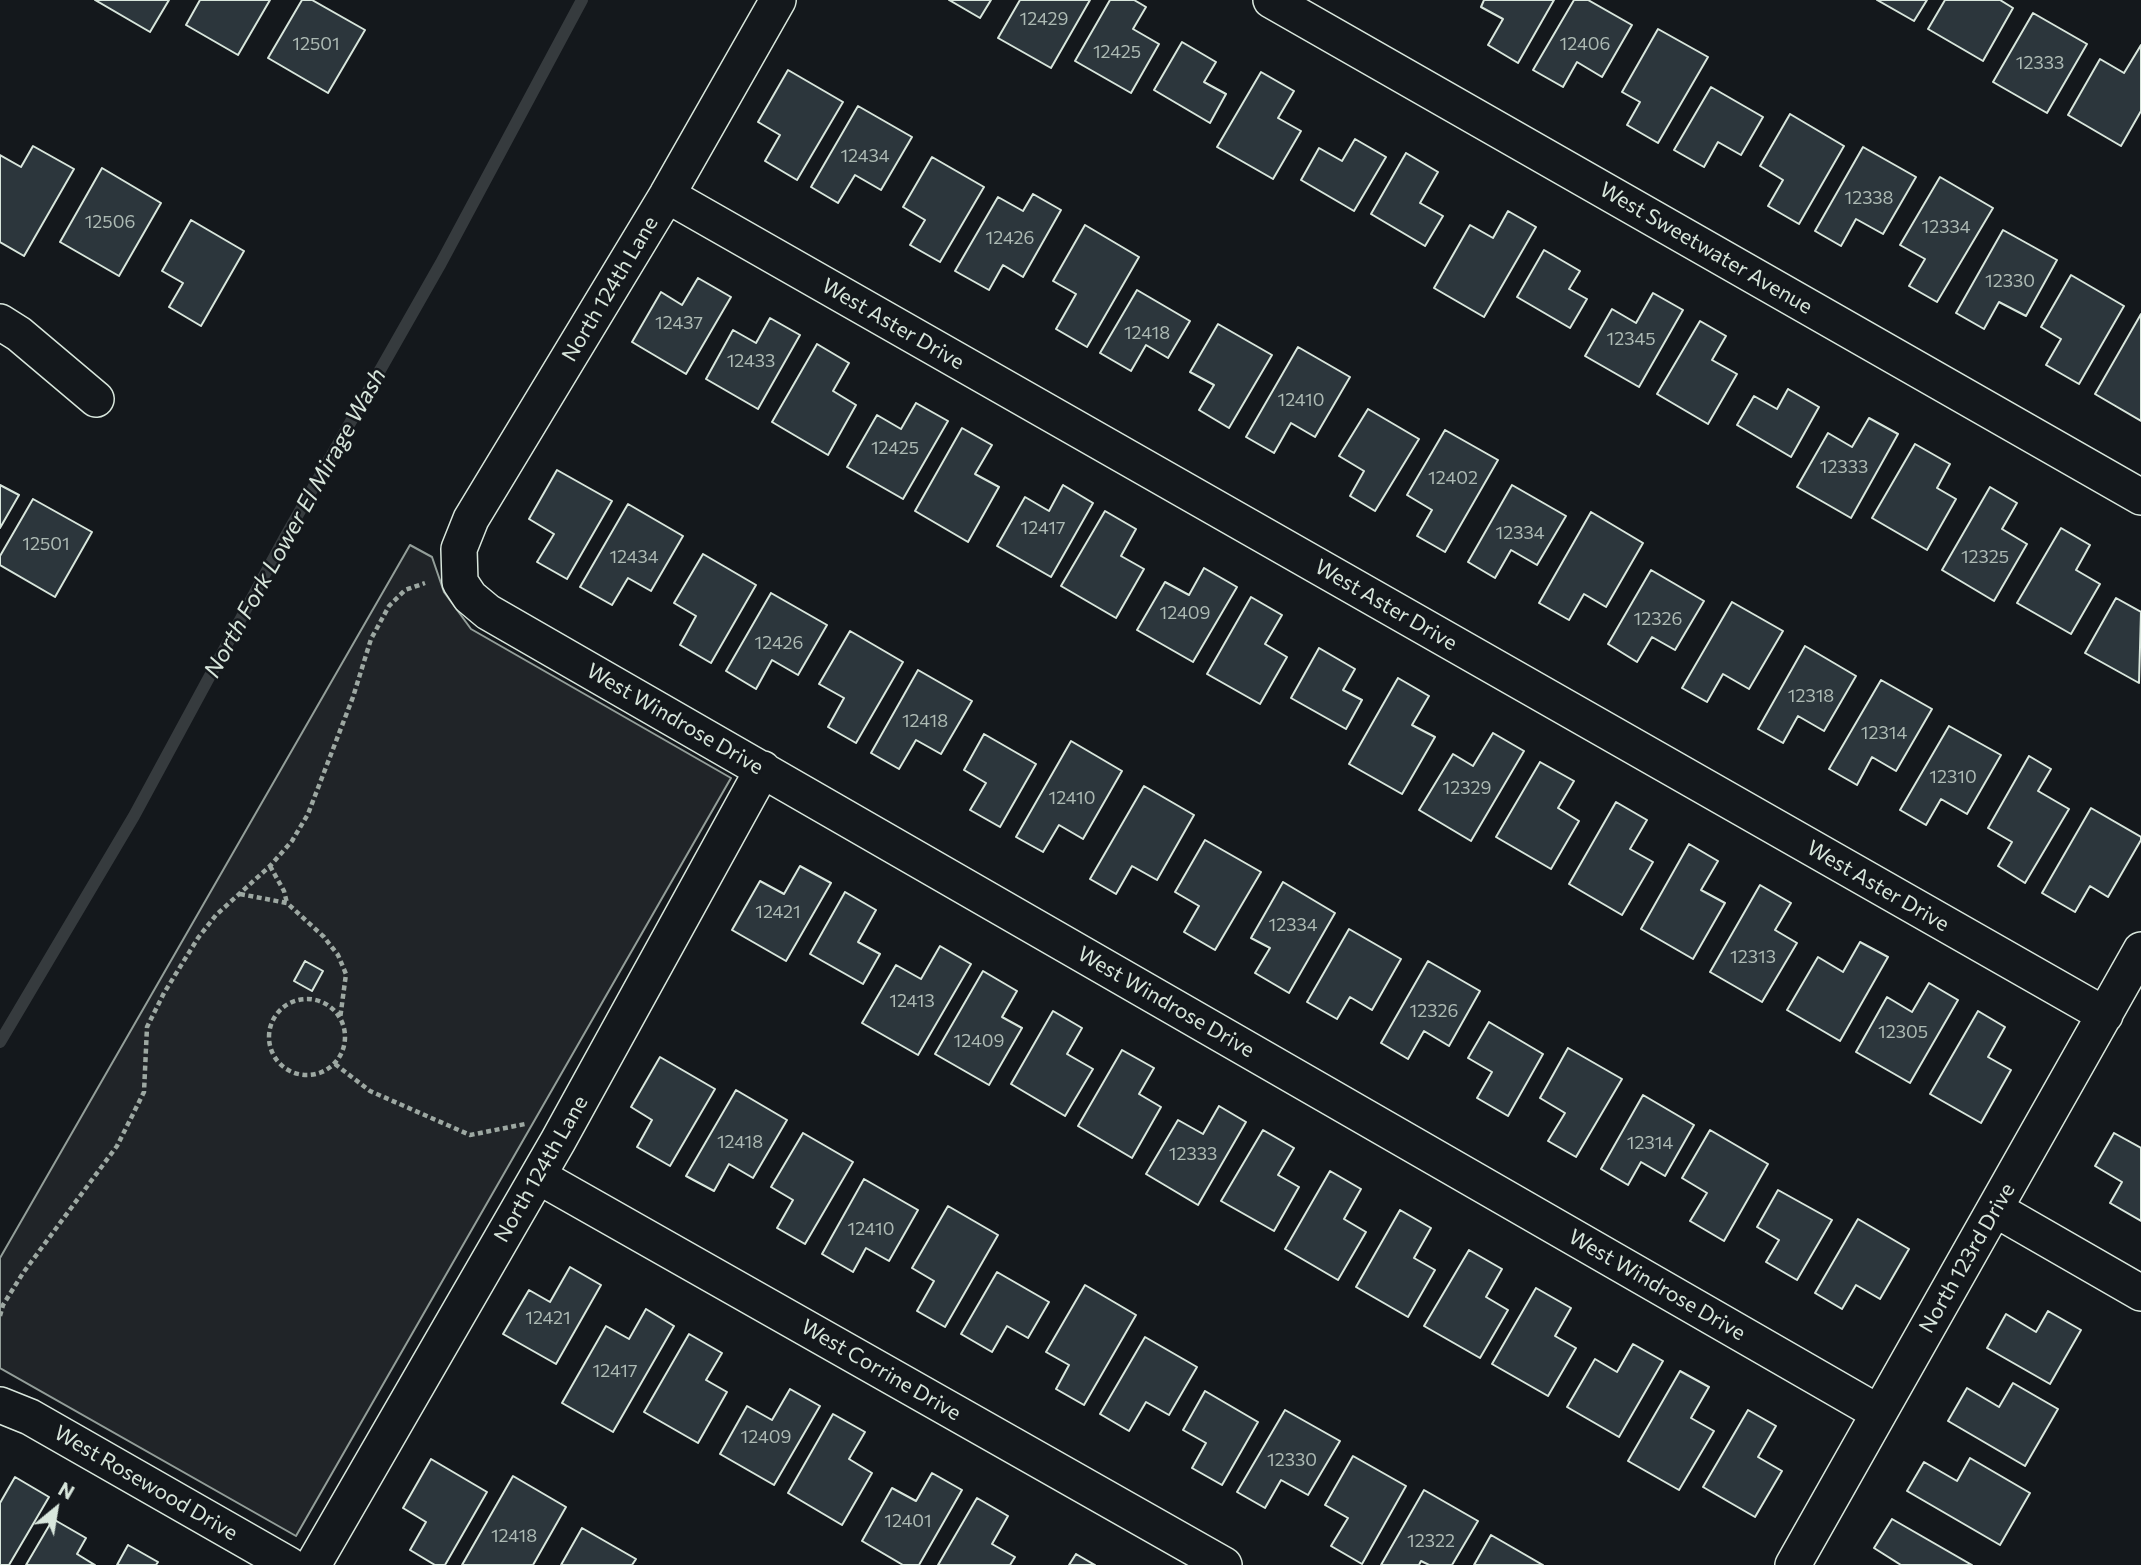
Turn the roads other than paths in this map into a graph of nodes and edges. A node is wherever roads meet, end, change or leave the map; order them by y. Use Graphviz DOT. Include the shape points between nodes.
graph roads {
  1 [pos="778,0"];
  2 [pos="1271,0"];
  3 [pos="667,195"];
  4 [pos="0,322"];
  5 [pos="96,398"];
  6 [pos="2141,497"];
  7 [pos="460,582"];
  8 [pos="763,769"];
  9 [pos="2141,950"];
  10 [pos="2105,1015"];
  11 [pos="538,1175"];
  12 [pos="1995,1209"];
  13 [pos="2141,1293"];
  14 [pos="0,1405"];
  15 [pos="1879,1413"];
  16 [pos="289,1565"];
  17 [pos="313,1565"];
  18 [pos="1224,1565"];
  19 [pos="1793,1565"];
  1 -- 3 [label="street, North 124th Lane"];
  2 -- 6 [label="street, West Sweetwater Avenue"];
  3 -- 7 [label="street, North 124th Lane" via="471,519 459,549"];
  3 -- 10 [label="street, West Aster Drive"];
  4 -- 5 [label="street"];
  7 -- 8 [label="street, West Windrose Drive" via="488,612"];
  8 -- 11 [label="street, North 124th Lane"];
  8 -- 15 [label="street, West Windrose Drive"];
  9 -- 10 [label="street, North 123rd Drive"];
  10 -- 12 [label="street, North 123rd Drive"];
  11 -- 17 [label="street, North 124th Lane"];
  11 -- 18 [label="street, West Corrine Drive"];
  12 -- 13 [label="street"];
  12 -- 15 [label="street, North 123rd Drive"];
  14 -- 16 [label="street, West Rosewood Drive" via="30,1417"];
  15 -- 19 [label="street, North 123rd Drive"];
}
